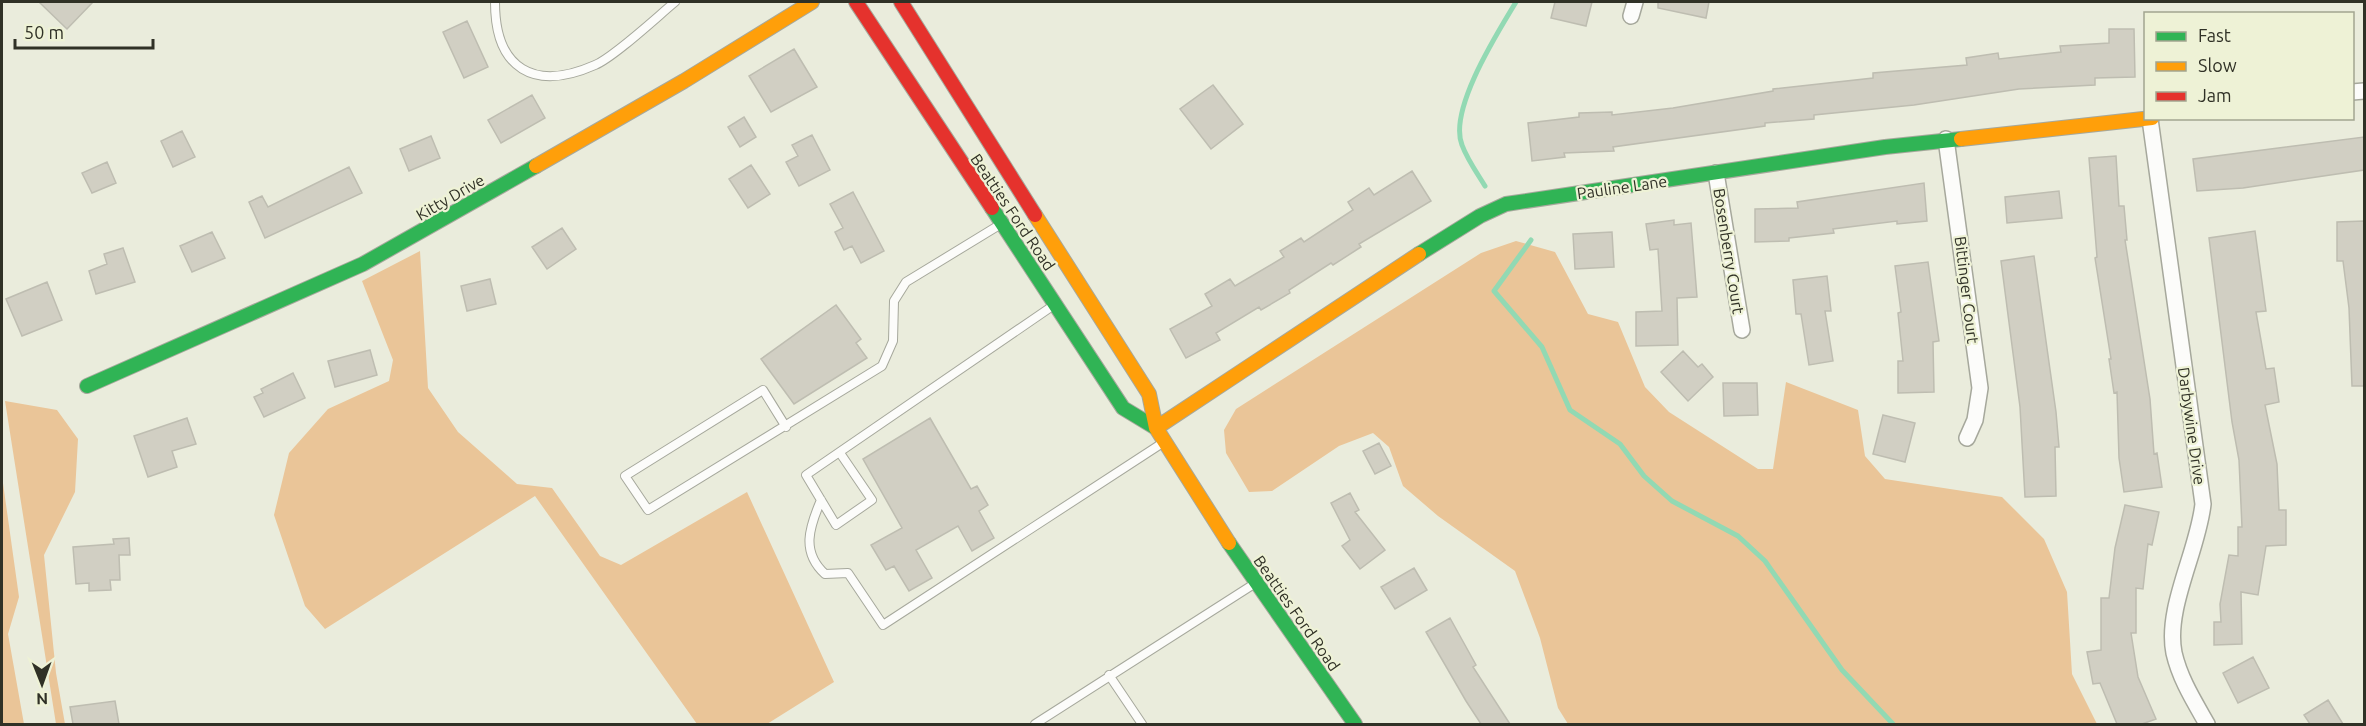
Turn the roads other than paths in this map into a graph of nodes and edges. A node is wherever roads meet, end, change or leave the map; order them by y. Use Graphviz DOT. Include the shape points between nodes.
graph roads {
  1 [pos="495,2"];
  2 [pos="675,2"];
  3 [pos="812,2"];
  4 [pos="856,2"];
  5 [pos="901,2"];
  6 [pos="2144,120"];
  7 [pos="2150,120"];
  8 [pos="1946,139"];
  9 [pos="1716,173"];
  10 [pos="1002,223"];
  11 [pos="1055,305"];
  12 [pos="1742,330"];
  13 [pos="87,387"];
  14 [pos="786,427"];
  15 [pos="1156,429"];
  16 [pos="1967,438"];
  17 [pos="1164,442"];
  18 [pos="840,453"];
  19 [pos="820,500"];
  20 [pos="1255,583"];
  21 [pos="1109,675"];
  22 [pos="1035,724"];
  23 [pos="1142,724"];
  24 [pos="1355,724"];
  25 [pos="2207,724"];
  1 -- 2 [label="lane" via="499,38 513,64 535,75 558,76 597,64"];
  3 -- 13 [label="street, Kitty Drive" via="684,81 363,264"];
  4 -- 10 [label="street, Beatties Ford Road"];
  5 -- 15 [label="street, Beatties Ford Road" via="1149,394"];
  6 -- 8 [label="street, Pauline Lane"];
  7 -- 25 [label="street, Darbywine Drive" via="2202,504 2200,527 2180,593 2173,631 2174,651 2181,676"];
  8 -- 9 [label="street, Pauline Lane"];
  8 -- 16 [label="street, Bittinger Court" via="1980,388 1975,420"];
  9 -- 12 [label="street, Bosenberry Court"];
  9 -- 15 [label="street, Pauline Lane" via="1506,204 1480,216"];
  10 -- 11 [label="street, Beatties Ford Road"];
  10 -- 14 [label="lane" via="906,282 894,301 893,341 882,366"];
  11 -- 15 [label="street, Beatties Ford Road" via="1123,408"];
  11 -- 18 [label="lane"];
  14 -- 14 [label="lane" via="763,390 625,476 648,510"];
  15 -- 17 [label="street, Beatties Ford Road"];
  17 -- 19 [label="lane" via="884,625 848,573 825,574 814,564 810,525"];
  17 -- 20 [label="street, Beatties Ford Road"];
  18 -- 19 [label="lane" via="806,476"];
  18 -- 19 [label="lane" via="872,500 836,525"];
  20 -- 21 [label="lane"];
  20 -- 24 [label="street, Beatties Ford Road"];
  21 -- 22 [label="lane"];
  21 -- 23 [label="lane"];
}
